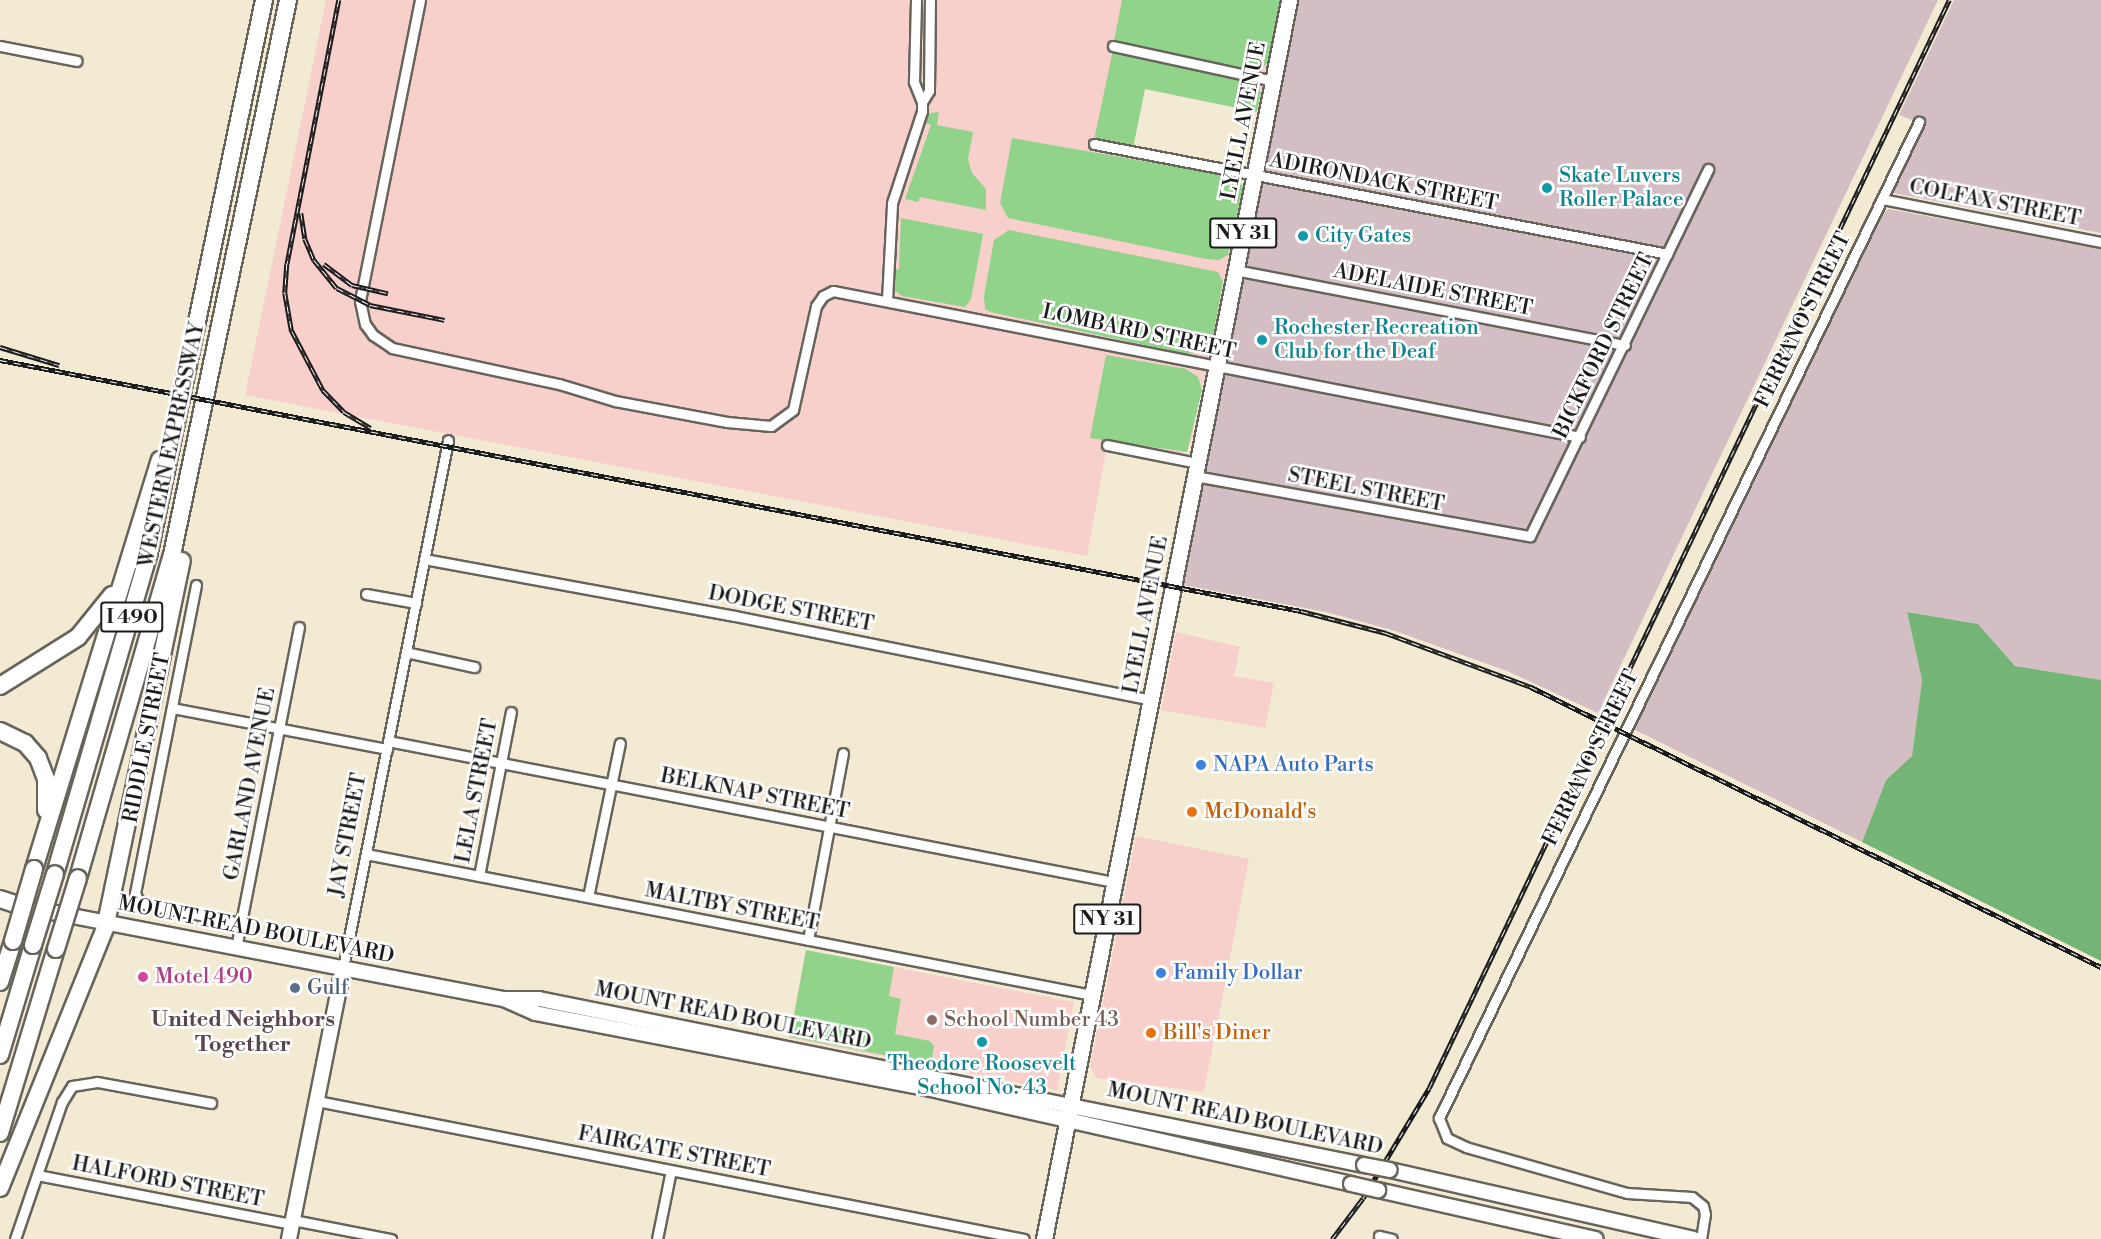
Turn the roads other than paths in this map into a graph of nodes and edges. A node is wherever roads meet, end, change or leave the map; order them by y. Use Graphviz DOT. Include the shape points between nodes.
graph roads {
  1 [pos="264,0"];
  2 [pos="288,0"];
  3 [pos="420,0"];
  4 [pos="916,0"];
  5 [pos="930,0"];
  6 [pos="1289,0"];
  7 [pos="0,46"];
  8 [pos="1113,46"];
  9 [pos="77,61"];
  10 [pos="1273,81"];
  11 [pos="922,102"];
  12 [pos="1919,122"];
  13 [pos="1094,144"];
  14 [pos="1708,169"];
  15 [pos="1254,176"];
  16 [pos="1882,199"];
  17 [pos="2101,242"];
  18 [pos="1668,254"];
  19 [pos="1235,270"];
  20 [pos="888,300"];
  21 [pos="1625,345"];
  22 [pos="191,356"];
  23 [pos="1216,367"];
  24 [pos="211,375"];
  25 [pos="1580,437"];
  26 [pos="448,440"];
  27 [pos="1107,445"];
  28 [pos="1196,470"];
  29 [pos="1530,537"];
  30 [pos="134,547"];
  31 [pos="424,559"];
  32 [pos="196,585"];
  33 [pos="366,594"];
  34 [pos="416,603"];
  35 [pos="299,627"];
  36 [pos="406,652"];
  37 [pos="474,667"];
  38 [pos="0,686"];
  39 [pos="1150,700"];
  40 [pos="172,708"];
  41 [pos="511,712"];
  42 [pos="279,728"];
  43 [pos="0,731"];
  44 [pos="620,743"];
  45 [pos="388,745"];
  46 [pos="843,753"];
  47 [pos="501,763"];
  48 [pos="611,784"];
  49 [pos="829,827"];
  50 [pos="366,854"];
  51 [pos="34,869"];
  52 [pos="479,876"];
  53 [pos="1114,882"];
  54 [pos="588,897"];
  55 [pos="137,898"];
  56 [pos="0,900"];
  57 [pos="21,906"];
  58 [pos="107,923"];
  59 [pos="241,923"];
  60 [pos="808,940"];
  61 [pos="13,941"];
  62 [pos="236,948"];
  63 [pos="343,968"];
  64 [pos="0,974"];
  65 [pos="0,982"];
  66 [pos="1092,995"];
  67 [pos="504,999"];
  68 [pos="0,1054"];
  69 [pos="317,1101"];
  70 [pos="210,1103"];
  71 [pos="1071,1104"];
  72 [pos="1067,1120"];
  73 [pos="0,1133"];
  74 [pos="671,1170"];
  75 [pos="37,1175"];
  76 [pos="0,1188"];
  77 [pos="293,1222"];
  78 [pos="1379,1236"];
  79 [pos="15,1239"];
  80 [pos="290,1239"];
  81 [pos="391,1239"];
  82 [pos="657,1239"];
  83 [pos="1024,1239"];
  84 [pos="1044,1239"];
  85 [pos="1392,1239"];
  86 [pos="1596,1239"];
  87 [pos="1693,1239"];
  88 [pos="1701,1239"];
  1 -- 22 [label="highway, WESTERN EXPRESSWAY / I 490"];
  2 -- 24 [label="highway, WESTERN EXPRESSWAY / I 490"];
  3 -- 20 [label="street, LOMBARD STREET" via="360,301 365,324 383,344 403,352 560,384 615,401 727,422 771,426 793,410 816,306 823,296 832,291"];
  4 -- 11 [label="street" via="914,82"];
  5 -- 11 [label="street" via="929,91"];
  6 -- 10 [label="main road, LYELL AVENUE / NY 31"];
  7 -- 9 [label="street"];
  8 -- 10 [label="street"];
  10 -- 15 [label="main road, LYELL AVENUE / NY 31"];
  11 -- 20 [label="street" via="892,203"];
  12 -- 16 [label="street, FERRANO STREET"];
  13 -- 15 [label="street, ADIRONDACK STREET"];
  14 -- 18 [label="street, BICKFORD STREET"];
  15 -- 18 [label="street, ADIRONDACK STREET"];
  15 -- 19 [label="main road, LYELL AVENUE / NY 31"];
  16 -- 17 [label="street, COLFAX STREET"];
  16 -- 88 [label="street, FERRANO STREET" via="1456,1075 1439,1118 1447,1138 1466,1147 1636,1195 1692,1197 1703,1206 1705,1214"];
  18 -- 21 [label="street, BICKFORD STREET"];
  19 -- 21 [label="street, ADELAIDE STREET"];
  19 -- 23 [label="main road, LYELL AVENUE / NY 31"];
  20 -- 23 [label="street, LOMBARD STREET"];
  21 -- 25 [label="street, BICKFORD STREET"];
  22 -- 30 [label="highway"];
  22 -- 68 [label="highway, WESTERN EXPRESSWAY / I 490, bridge" via="138,597"];
  23 -- 25 [label="street, LOMBARD STREET"];
  23 -- 28 [label="main road, LYELL AVENUE / NY 31"];
  24 -- 58 [label="highway" via="189,526"];
  24 -- 73 [label="highway, WESTERN EXPRESSWAY / I 490, bridge" via="161,599"];
  25 -- 29 [label="street, BICKFORD STREET"];
  26 -- 31 [label="street, JAY STREET"];
  27 -- 28 [label="street, STEEL STREET"];
  28 -- 29 [label="street, STEEL STREET"];
  28 -- 39 [label="main road, LYELL AVENUE / NY 31"];
  30 -- 38 [label="highway" via="111,598 86,630"];
  30 -- 51 [label="highway"];
  31 -- 34 [label="street, JAY STREET"];
  31 -- 39 [label="street, DODGE STREET" via="735,616"];
  32 -- 40 [label="street, RIDDLE STREET"];
  33 -- 34 [label="street"];
  34 -- 36 [label="street, JAY STREET"];
  35 -- 42 [label="street, GARLAND AVENUE"];
  36 -- 37 [label="street"];
  36 -- 45 [label="street, JAY STREET"];
  39 -- 53 [label="main road, LYELL AVENUE / NY 31"];
  40 -- 42 [label="street, BELKNAP STREET"];
  40 -- 55 [label="street, RIDDLE STREET"];
  41 -- 47 [label="street, LELA STREET"];
  42 -- 45 [label="street, BELKNAP STREET"];
  42 -- 59 [label="street, GARLAND AVENUE"];
  43 -- 51 [label="highway" via="28,746 45,774 47,807"];
  44 -- 48 [label="street"];
  45 -- 47 [label="street, BELKNAP STREET"];
  45 -- 50 [label="street, JAY STREET"];
  46 -- 49 [label="street"];
  47 -- 48 [label="street, BELKNAP STREET"];
  47 -- 52 [label="street, LELA STREET"];
  48 -- 49 [label="street, BELKNAP STREET"];
  48 -- 54 [label="street"];
  49 -- 53 [label="street, BELKNAP STREET"];
  49 -- 60 [label="street"];
  50 -- 52 [label="street, MALTBY STREET"];
  50 -- 63 [label="street, JAY STREET"];
  51 -- 61 [label="highway, bridge"];
  52 -- 54 [label="street, MALTBY STREET"];
  53 -- 66 [label="main road, LYELL AVENUE / NY 31"];
  54 -- 60 [label="street, MALTBY STREET"];
  55 -- 59 [label="street, MOUNT READ BOULEVARD" via="147,905"];
  56 -- 57 [label="highway"];
  57 -- 58 [label="main road, MOUNT READ BOULEVARD"];
  58 -- 62 [label="main road, MOUNT READ BOULEVARD"];
  58 -- 76 [label="highway"];
  59 -- 62 [label="street, GARLAND AVENUE"];
  60 -- 66 [label="street, MALTBY STREET"];
  61 -- 64 [label="highway"];
  61 -- 65 [label="highway"];
  62 -- 63 [label="main road, MOUNT READ BOULEVARD"];
  63 -- 67 [label="main road, MOUNT READ BOULEVARD"];
  63 -- 69 [label="main road, JAY STREET"];
  66 -- 71 [label="main road, LYELL AVENUE / NY 31"];
  67 -- 71 [label="main road, MOUNT READ BOULEVARD" via="539,999"];
  67 -- 72 [label="main road, MOUNT READ BOULEVARD" via="535,1013 939,1091"];
  69 -- 74 [label="street, FAIRGATE STREET"];
  69 -- 77 [label="main road, JAY STREET"];
  70 -- 75 [label="street" via="97,1082 75,1084 64,1098"];
  71 -- 72 [label="main road, LYELL AVENUE / NY 31"];
  71 -- 87 [label="main road, MOUNT READ BOULEVARD, bridge" via="1390,1170"];
  72 -- 84 [label="main road, LYELL AVENUE / NY 31"];
  72 -- 86 [label="main road, MOUNT READ BOULEVARD, bridge"];
  74 -- 82 [label="street"];
  74 -- 83 [label="street, FAIRGATE STREET"];
  75 -- 77 [label="street, HALFORD STREET"];
  75 -- 79 [label="street"];
  77 -- 80 [label="main road, JAY STREET"];
  77 -- 81 [label="street, HALFORD STREET"];
  78 -- 85 [label="street"];
}
